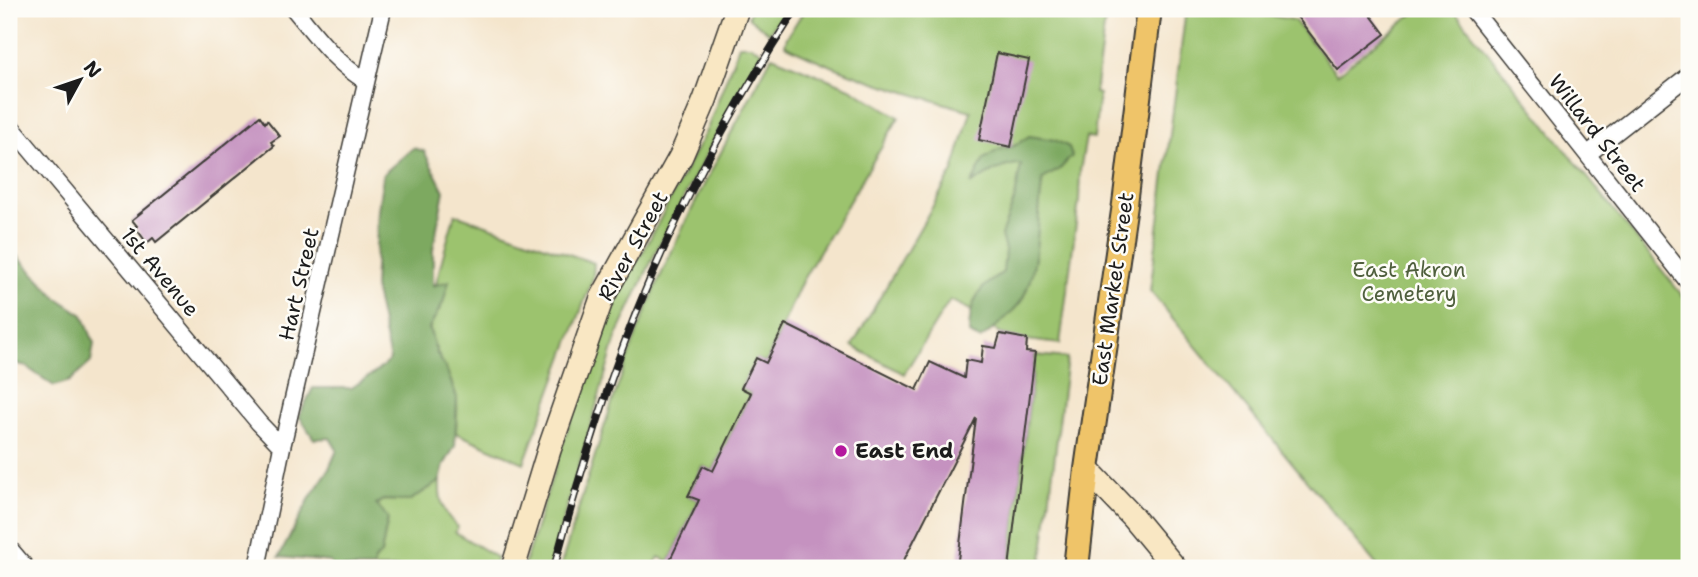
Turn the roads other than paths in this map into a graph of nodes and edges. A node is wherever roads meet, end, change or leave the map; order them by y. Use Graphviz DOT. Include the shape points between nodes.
graph roads {
  1 [pos="294,9"];
  2 [pos="383,9"];
  3 [pos="737,9"];
  4 [pos="1149,9"];
  5 [pos="1472,9"];
  6 [pos="1689,75"];
  7 [pos="366,81"];
  8 [pos="9,124"];
  9 [pos="1588,154"];
  10 [pos="1689,283"];
  11 [pos="282,447"];
  12 [pos="1087,470"];
  13 [pos="9,548"];
  14 [pos="26,568"];
  15 [pos="257,568"];
  16 [pos="513,568"];
  17 [pos="1076,568"];
  18 [pos="1175,568"];
  1 -- 7 [label="street" via="335,58"];
  2 -- 7 [label="street, Hart Street"];
  3 -- 16 [label="street, River Street" via="681,156 602,299"];
  4 -- 12 [label="main road, East Market Street"];
  5 -- 9 [label="street, Willard Street"];
  6 -- 9 [label="street"];
  7 -- 11 [label="street, Hart Street"];
  8 -- 11 [label="street, 1st Avenue"];
  9 -- 10 [label="street, Willard Street"];
  11 -- 15 [label="street, Hart Street"];
  12 -- 17 [label="main road, East Market Street"];
  12 -- 18 [label="street"];
  13 -- 14 [label="street"];
}
